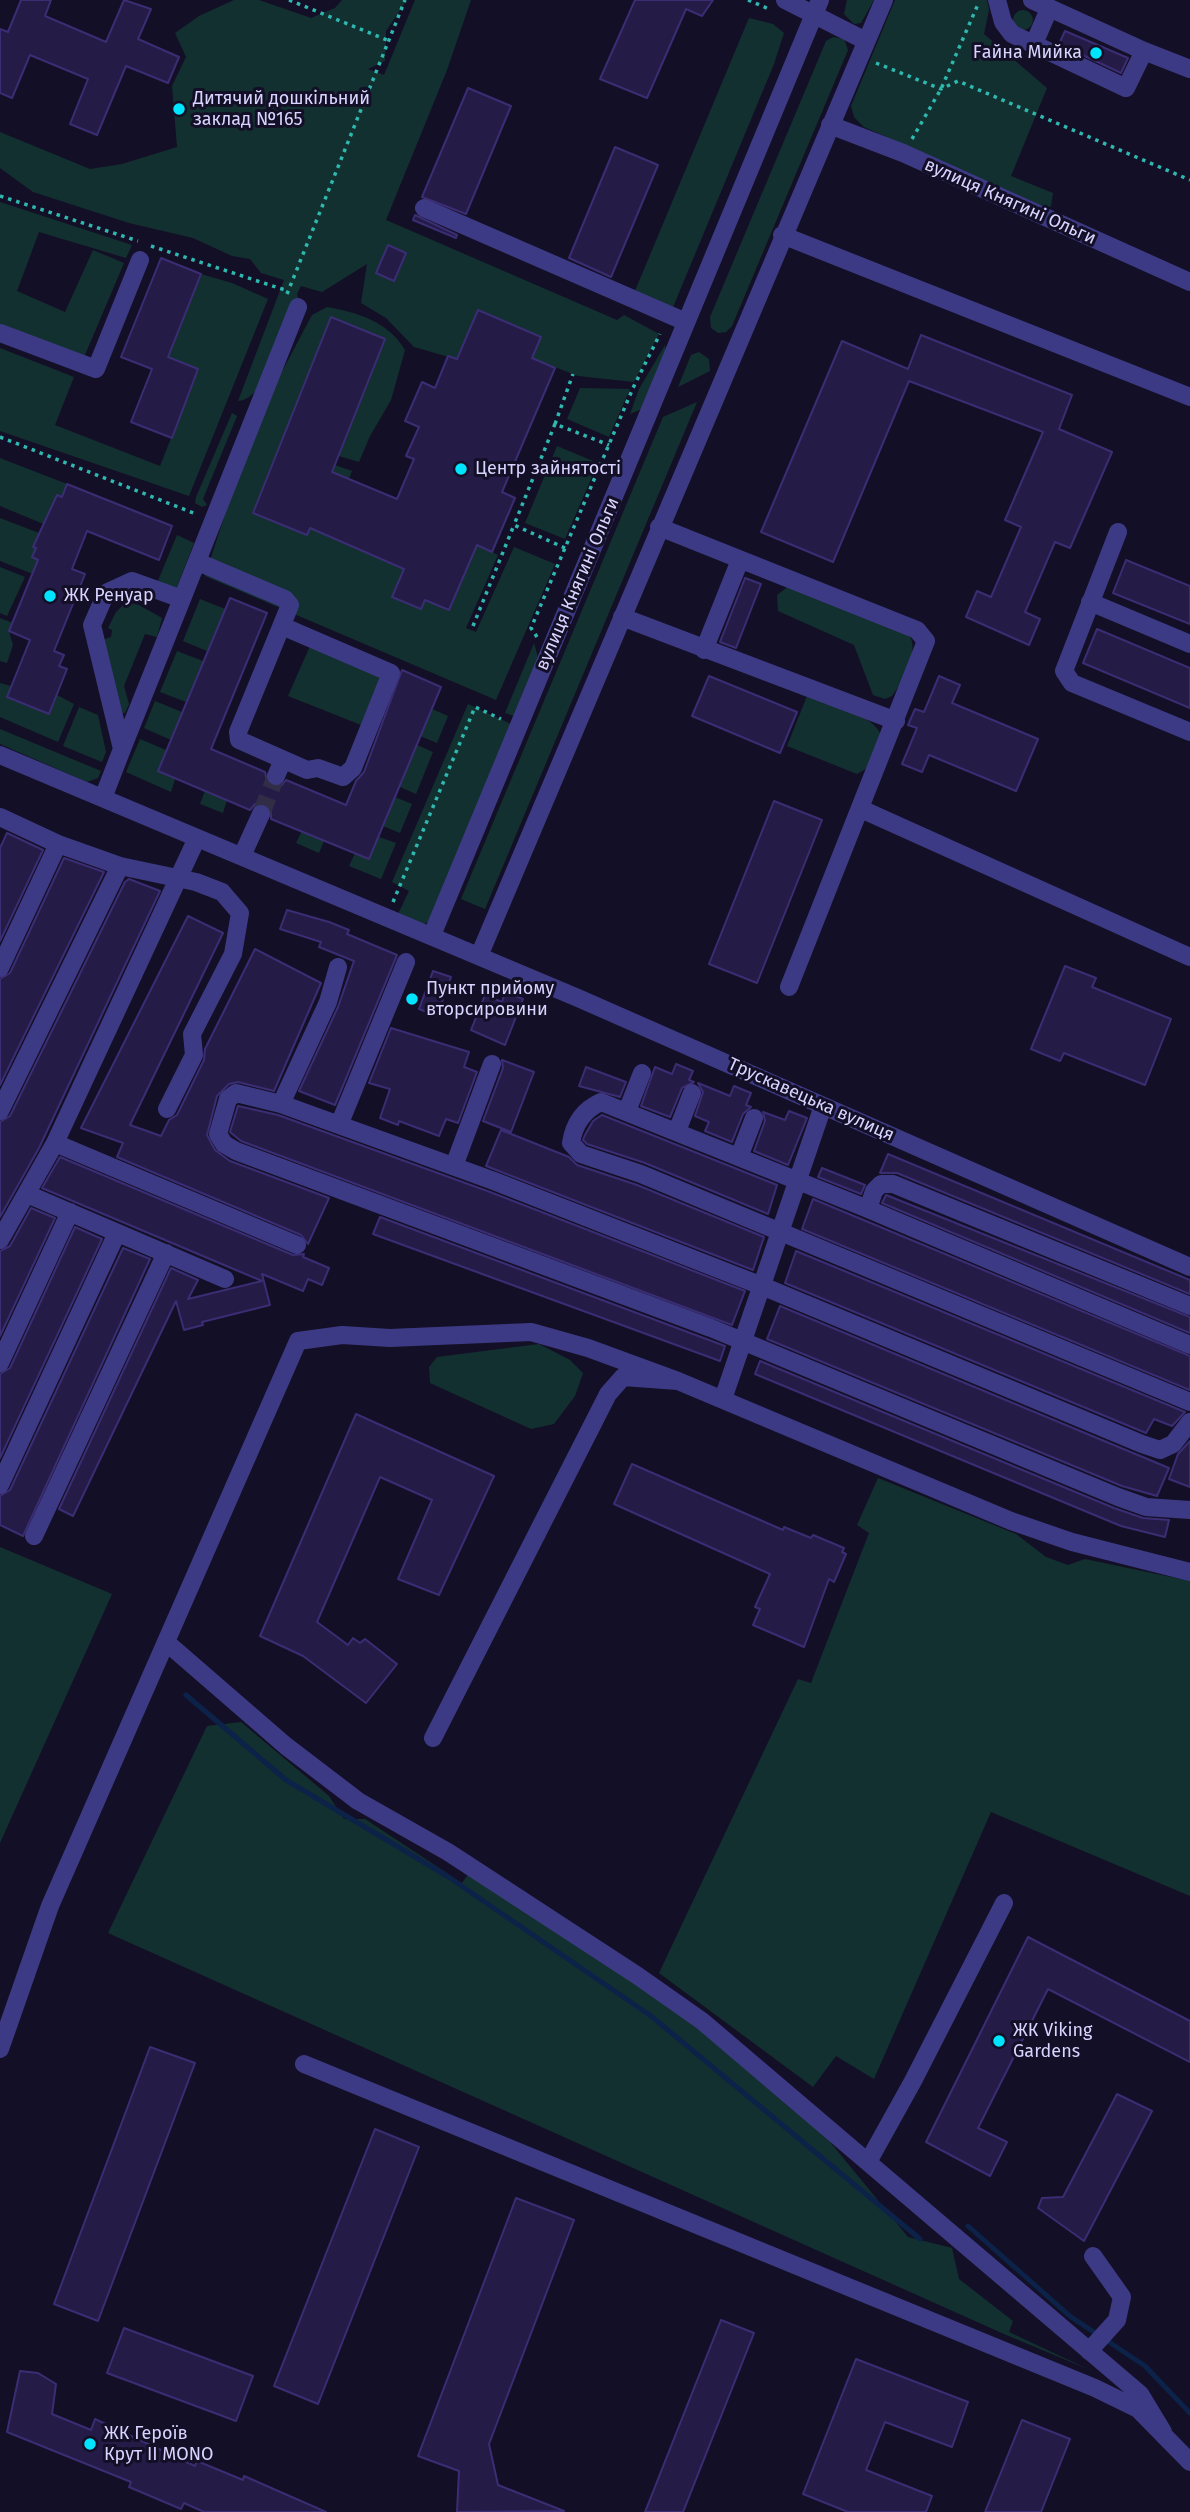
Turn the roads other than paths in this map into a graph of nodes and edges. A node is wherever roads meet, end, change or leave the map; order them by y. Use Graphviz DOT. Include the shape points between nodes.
graph roads {
  1 [pos="785,0"];
  2 [pos="884,0"];
  3 [pos="997,0"];
  4 [pos="1032,0"];
  5 [pos="818,6"];
  6 [pos="1049,9"];
  7 [pos="864,40"];
  8 [pos="1033,46"];
  9 [pos="1144,51"];
  10 [pos="1190,69"];
  11 [pos="830,125"];
  12 [pos="424,208"];
  13 [pos="782,234"];
  14 [pos="140,260"];
  15 [pos="1190,282"];
  16 [pos="299,307"];
  17 [pos="686,322"];
  18 [pos="0,333"];
  19 [pos="1190,397"];
  20 [pos="659,527"];
  21 [pos="1118,532"];
  22 [pos="740,560"];
  23 [pos="198,562"];
  24 [pos="182,599"];
  25 [pos="1090,602"];
  26 [pos="622,617"];
  27 [pos="282,626"];
  28 [pos="1190,644"];
  29 [pos="704,650"];
  30 [pos="896,721"];
  31 [pos="1190,732"];
  32 [pos="122,749"];
  33 [pos="0,755"];
  34 [pos="103,798"];
  35 [pos="861,809"];
  36 [pos="261,814"];
  37 [pos="1,821"];
  38 [pos="197,838"];
  39 [pos="58,844"];
  40 [pos="242,856"];
  41 [pos="120,866"];
  42 [pos="178,878"];
  43 [pos="432,935"];
  44 [pos="479,956"];
  45 [pos="1190,957"];
  46 [pos="406,962"];
  47 [pos="338,967"];
  48 [pos="0,968"];
  49 [pos="789,987"];
  50 [pos="492,1064"];
  51 [pos="642,1073"];
  52 [pos="692,1093"];
  53 [pos="281,1104"];
  54 [pos="823,1106"];
  55 [pos="167,1109"];
  56 [pos="0,1111"];
  57 [pos="627,1111"];
  58 [pos="754,1118"];
  59 [pos="339,1125"];
  60 [pos="677,1131"];
  61 [pos="55,1143"];
  62 [pos="739,1157"];
  63 [pos="454,1167"];
  64 [pos="798,1180"];
  65 [pos="27,1195"];
  66 [pos="868,1209"];
  67 [pos="69,1212"];
  68 [pos="780,1232"];
  69 [pos="117,1233"];
  70 [pos="0,1241"];
  71 [pos="297,1245"];
  72 [pos="166,1253"];
  73 [pos="1190,1267"];
  74 [pos="226,1279"];
  75 [pos="762,1286"];
  76 [pos="1190,1306"];
  77 [pos="743,1341"];
  78 [pos="1190,1346"];
  79 [pos="0,1363"];
  80 [pos="678,1381"];
  81 [pos="723,1399"];
  82 [pos="1190,1402"];
  83 [pos="1188,1431"];
  84 [pos="0,1485"];
  85 [pos="1190,1510"];
  86 [pos="34,1536"];
  87 [pos="1190,1572"];
  88 [pos="166,1642"];
  89 [pos="433,1738"];
  90 [pos="1004,1903"];
  91 [pos="0,2049"];
  92 [pos="304,2064"];
  93 [pos="868,2162"];
  94 [pos="1093,2256"];
  95 [pos="1088,2351"];
  96 [pos="1163,2432"];
  97 [pos="1190,2462"];
  1 -- 5 [label="street"];
  2 -- 7 [label="street"];
  3 -- 8 [label="street" via="1012,34"];
  4 -- 6 [label="street"];
  5 -- 7 [label="street"];
  5 -- 17 [label="street, вулиця Княгині Ольги"];
  6 -- 8 [label="street"];
  6 -- 9 [label="street"];
  7 -- 11 [label="street"];
  8 -- 9 [label="street" via="1126,88"];
  9 -- 10 [label="street"];
  11 -- 13 [label="street"];
  11 -- 15 [label="street, вулиця Княгині Ольги" via="903,153"];
  12 -- 17 [label="street"];
  13 -- 19 [label="street"];
  13 -- 20 [label="street"];
  14 -- 18 [label="street" via="96,369"];
  16 -- 23 [label="street"];
  17 -- 43 [label="street, вулиця Княгині Ольги"];
  20 -- 22 [label="street"];
  20 -- 26 [label="street"];
  21 -- 25 [label="street"];
  22 -- 29 [label="street"];
  22 -- 30 [label="street" via="923,635 925,649"];
  23 -- 24 [label="street"];
  23 -- 27 [label="street" via="285,598 289,610"];
  24 -- 32 [label="street"];
  24 -- 32 [label="street" via="132,581 106,593 92,625"];
  25 -- 28 [label="street"];
  25 -- 31 [label="street" via="1065,664 1067,678"];
  26 -- 29 [label="street"];
  26 -- 44 [label="street"];
  27 -- 27 [label="street" via="237,736 279,768 318,768 343,777 353,768 391,673"];
  29 -- 30 [label="street"];
  30 -- 35 [label="street"];
  32 -- 34 [label="street"];
  33 -- 34 [label="street, Трускавецька вулиця"];
  34 -- 38 [label="street, Трускавецька вулиця"];
  35 -- 45 [label="street"];
  35 -- 49 [label="street"];
  36 -- 40 [label="street"];
  37 -- 39 [label="street"];
  38 -- 40 [label="street, Трускавецька вулиця"];
  38 -- 42 [label="street"];
  39 -- 41 [label="street"];
  39 -- 48 [label="street"];
  40 -- 43 [label="street, Трускавецька вулиця"];
  41 -- 42 [label="street"];
  41 -- 56 [label="street"];
  42 -- 55 [label="street" via="222,892 240,913 233,954 192,1034 194,1055"];
  42 -- 61 [label="street"];
  43 -- 44 [label="street, Трускавецька вулиця"];
  44 -- 54 [label="street, Трускавецька вулиця"];
  46 -- 59 [label="street"];
  47 -- 53 [label="street" via="328,1002"];
  50 -- 63 [label="street"];
  51 -- 57 [label="street"];
  52 -- 60 [label="street"];
  53 -- 59 [label="street"];
  53 -- 77 [label="street" via="236,1093 229,1099 218,1134 236,1151"];
  54 -- 64 [label="street"];
  54 -- 73 [label="street, Трускавецька вулиця"];
  57 -- 60 [label="street"];
  57 -- 68 [label="street" via="601,1102 592,1106 576,1123 571,1143 574,1150"];
  58 -- 62 [label="street"];
  59 -- 63 [label="street"];
  60 -- 62 [label="street"];
  61 -- 65 [label="street"];
  61 -- 71 [label="street"];
  62 -- 64 [label="street"];
  63 -- 75 [label="street"];
  64 -- 66 [label="street"];
  64 -- 68 [label="street"];
  65 -- 67 [label="street"];
  65 -- 70 [label="street"];
  66 -- 76 [label="street" via="881,1184 893,1184"];
  66 -- 78 [label="street"];
  67 -- 69 [label="street"];
  67 -- 79 [label="street"];
  68 -- 75 [label="street"];
  68 -- 82 [label="street"];
  69 -- 72 [label="street"];
  69 -- 84 [label="street"];
  72 -- 74 [label="street"];
  72 -- 86 [label="street"];
  75 -- 77 [label="street"];
  75 -- 83 [label="street" via="1142,1444 1160,1450"];
  77 -- 81 [label="street"];
  77 -- 85 [label="street" via="1118,1497 1146,1507"];
  80 -- 81 [label="street"];
  80 -- 88 [label="street" via="531,1332 390,1338 342,1335 298,1341"];
  80 -- 89 [label="street" via="623,1377 608,1394"];
  81 -- 87 [label="street" via="1011,1521"];
  88 -- 91 [label="street" via="50,1906"];
  88 -- 93 [label="street" via="286,1746 358,1801 448,1852 702,2021"];
  90 -- 93 [label="street"];
  92 -- 96 [label="street" via="1095,2388 1138,2409"];
  93 -- 95 [label="street"];
  94 -- 95 [label="street" via="1122,2297 1117,2320"];
  95 -- 96 [label="street" via="1140,2394"];
  96 -- 97 [label="street"];
}
